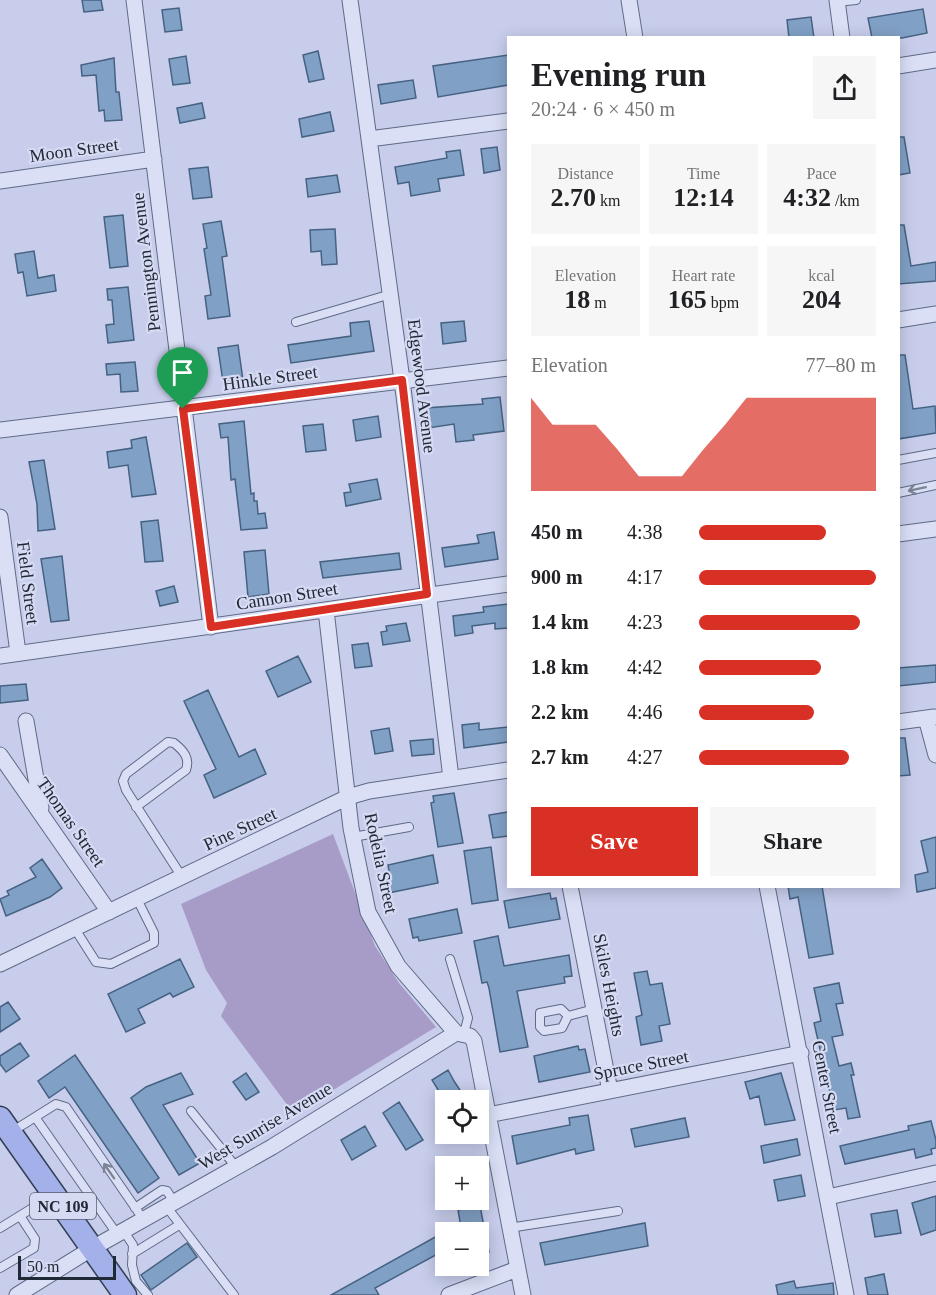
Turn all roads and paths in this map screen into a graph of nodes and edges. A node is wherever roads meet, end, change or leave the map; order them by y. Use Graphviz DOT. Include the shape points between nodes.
graph roads {
  1 [pos="134,0"];
  2 [pos="350,0"];
  3 [pos="629,0"];
  4 [pos="856,0"];
  5 [pos="837,1"];
  6 [pos="634,36"];
  7 [pos="842,36"];
  8 [pos="936,60"];
  9 [pos="900,66"];
  10 [pos="507,121"];
  11 [pos="369,139"];
  12 [pos="154,159"];
  13 [pos="0,181"];
  14 [pos="391,294"];
  15 [pos="936,314"];
  16 [pos="900,320"];
  17 [pos="296,322"];
  18 [pos="507,368"];
  19 [pos="402,380"];
  20 [pos="183,409"];
  21 [pos="0,430"];
  22 [pos="936,453"];
  23 [pos="900,460"];
  24 [pos="936,485"];
  25 [pos="900,493"];
  26 [pos="0,517"];
  27 [pos="936,529"];
  28 [pos="900,534"];
  29 [pos="507,584"];
  30 [pos="427,594"];
  31 [pos="326,610"];
  32 [pos="211,627"];
  33 [pos="18,653"];
  34 [pos="0,656"];
  35 [pos="931,718"];
  36 [pos="26,721"];
  37 [pos="900,722"];
  38 [pos="0,754"];
  39 [pos="936,755"];
  40 [pos="507,770"];
  41 [pos="451,778"];
  42 [pos="348,797"];
  43 [pos="136,807"];
  44 [pos="42,811"];
  45 [pos="409,827"];
  46 [pos="353,837"];
  47 [pos="182,877"];
  48 [pos="570,888"];
  49 [pos="767,888"];
  50 [pos="137,899"];
  51 [pos="109,912"];
  52 [pos="75,928"];
  53 [pos="450,959"];
  54 [pos="0,964"];
  55 [pos="594,1010"];
  56 [pos="568,1016"];
  57 [pos="460,1033"];
  58 [pos="801,1053"];
  59 [pos="483,1090"];
  60 [pos="610,1091"];
  61 [pos="191,1111"];
  62 [pos="489,1115"];
  63 [pos="35,1117"];
  64 [pos="489,1120"];
  65 [pos="3,1122"];
  66 [pos="236,1167"];
  67 [pos="936,1173"];
  68 [pos="55,1195"];
  69 [pos="828,1197"];
  70 [pos="170,1204"];
  71 [pos="618,1211"];
  72 [pos="139,1214"];
  73 [pos="20,1216"];
  74 [pos="179,1225"];
  75 [pos="0,1228"];
  76 [pos="510,1228"];
  77 [pos="120,1232"];
  78 [pos="91,1249"];
  79 [pos="132,1254"];
  80 [pos="0,1268"];
  81 [pos="517,1269"];
  82 [pos="127,1289"];
  83 [pos="18,1295"];
  84 [pos="148,1295"];
  85 [pos="234,1295"];
  86 [pos="449,1295"];
  87 [pos="523,1295"];
  88 [pos="846,1295"];
  1 -- 12 [label="street, Pennington Avenue"];
  2 -- 11 [label="street, Edgewood Avenue"];
  3 -- 6 [label="street"];
  4 -- 5 [label="lane"];
  5 -- 7 [label="street"];
  8 -- 9 [label="street"];
  10 -- 11 [label="street"];
  11 -- 14 [label="street, Edgewood Avenue"];
  12 -- 13 [label="street, Moon Street"];
  12 -- 20 [label="street, Pennington Avenue"];
  14 -- 17 [label="lane"];
  14 -- 19 [label="street, Edgewood Avenue"];
  15 -- 16 [label="street"];
  18 -- 19 [label="street, Hinkle Street"];
  19 -- 20 [label="street, Hinkle Street"];
  19 -- 30 [label="street, Edgewood Avenue"];
  20 -- 21 [label="street, Hinkle Street"];
  20 -- 32 [label="street, Pennington Avenue"];
  22 -- 23 [label="lane"];
  24 -- 25 [label="lane, one-way"];
  26 -- 33 [label="street, Field Street"];
  27 -- 28 [label="street"];
  29 -- 30 [label="street, Cannon Street"];
  30 -- 31 [label="street, Cannon Street"];
  30 -- 41 [label="street, Edgewood Avenue"];
  31 -- 32 [label="street, Cannon Street"];
  31 -- 42 [label="street, Rodelia Street"];
  32 -- 33 [label="street, Cannon Street"];
  33 -- 34 [label="street, Cannon Street"];
  35 -- 37 [label="street"];
  35 -- 39 [label="street"];
  36 -- 44 [label="street"];
  38 -- 44 [label="street, Thomas Street"];
  40 -- 41 [label="street, Pine Street"];
  41 -- 42 [label="street, Pine Street"];
  42 -- 46 [label="street, Rodelia Street"];
  42 -- 47 [label="street, Pine Street"];
  43 -- 43 [label="lane" via="123,781 126,774 168,742 174,742 186,755 186,770"];
  43 -- 47 [label="lane"];
  44 -- 51 [label="street, Thomas Street"];
  45 -- 46 [label="lane"];
  46 -- 57 [label="street, Rodelia Street" via="368,912 377,932 398,966"];
  47 -- 50 [label="street, Pine Street"];
  48 -- 55 [label="street, Skiles Heights"];
  49 -- 58 [label="street, Center Street"];
  50 -- 51 [label="street, Pine Street"];
  50 -- 52 [label="lane" via="154,933 154,943 111,964 96,962"];
  51 -- 52 [label="street, Pine Street"];
  52 -- 54 [label="street, Pine Street"];
  53 -- 57 [label="lane" via="468,1018"];
  55 -- 56 [label="lane"];
  55 -- 60 [label="street, Skiles Heights"];
  57 -- 59 [label="street, Rodelia Street" via="474,1041"];
  57 -- 66 [label="street, West Sunrise Avenue"];
  58 -- 60 [label="street, Spruce Street"];
  58 -- 69 [label="street, Center Street"];
  60 -- 62 [label="street, Spruce Street"];
  61 -- 66 [label="lane"];
  63 -- 65 [label="lane"];
  72 -- 63 [label="lane, one-way" via="66,1107 56,1104"];
  63 -- 77 [label="lane"];
  64 -- 76 [label="street, Rodelia Street"];
  65 -- 68 [label="main road, NC 109"];
  66 -- 70 [label="street, West Sunrise Avenue"];
  67 -- 69 [label="street"];
  68 -- 73 [label="lane"];
  68 -- 78 [label="main road, NC 109"];
  69 -- 88 [label="street, Center Street"];
  70 -- 72 [label="street, West Sunrise Avenue"];
  70 -- 74 [label="lane"];
  71 -- 76 [label="lane"];
  72 -- 77 [label="street, West Sunrise Avenue"];
  73 -- 75 [label="lane"];
  73 -- 80 [label="lane" via="34,1239 34,1248"];
  74 -- 79 [label="lane"];
  74 -- 85 [label="lane"];
  76 -- 81 [label="street, Rodelia Street"];
  77 -- 78 [label="street, West Sunrise Avenue"];
  77 -- 79 [label="lane" via="133,1245"];
  78 -- 82 [label="main road, NC 109"];
  78 -- 83 [label="street, West Sunrise Avenue"];
  79 -- 82 [label="lane"];
  81 -- 86 [label="street"];
  81 -- 87 [label="street, Rodelia Street"];
  82 -- 84 [label="lane"];
}
